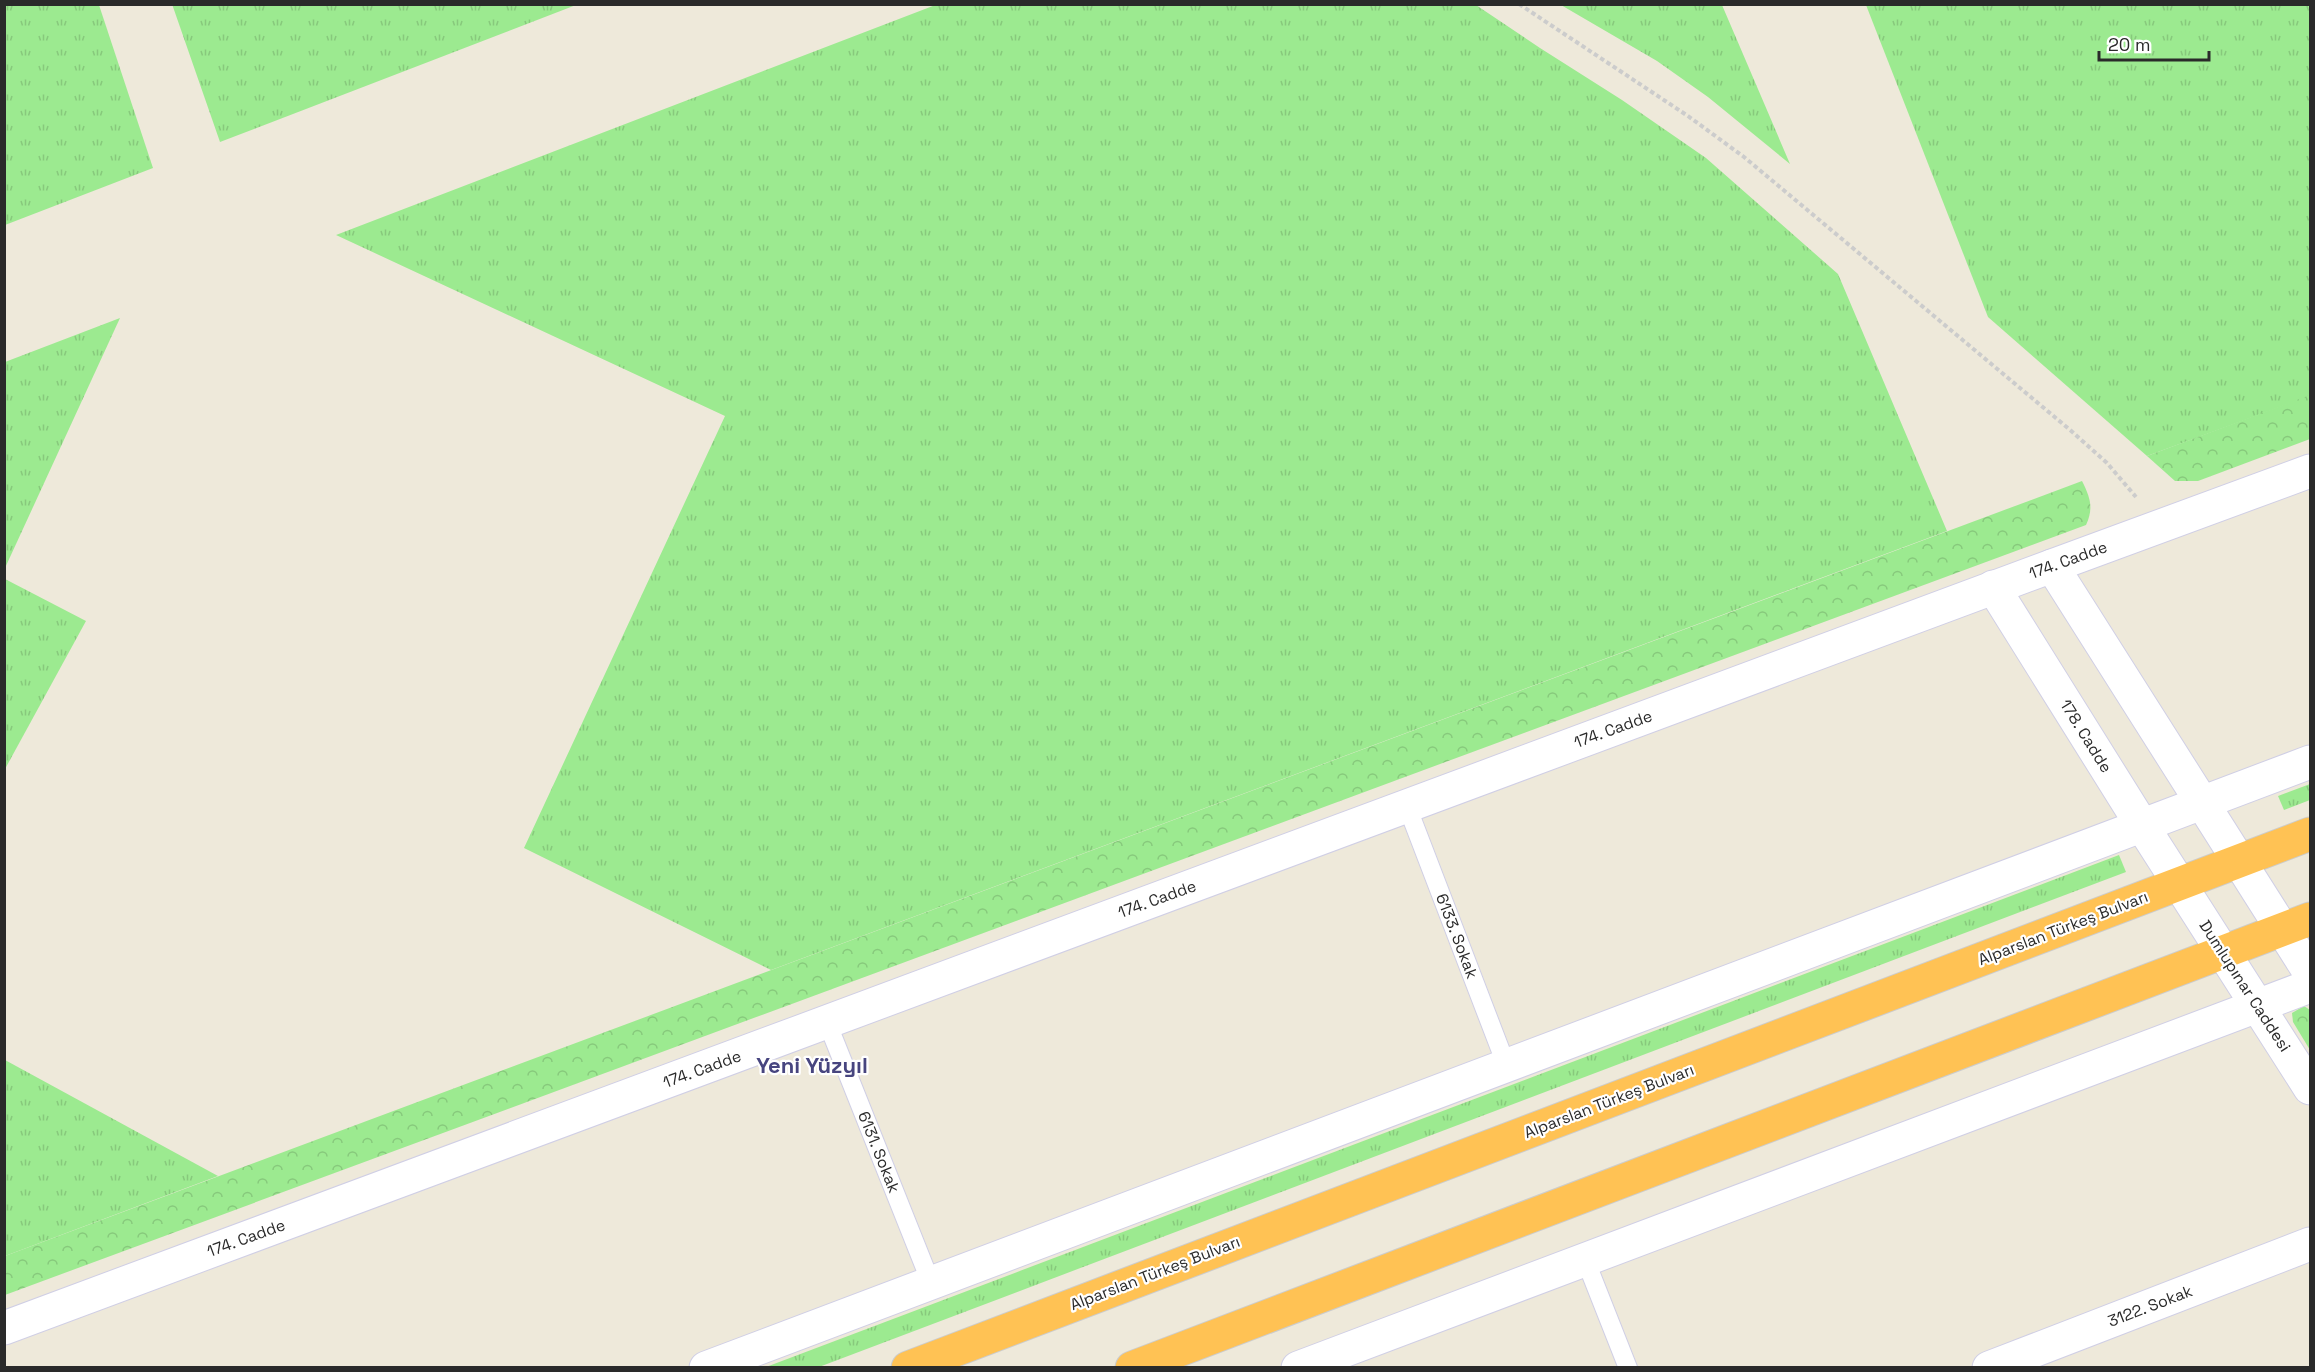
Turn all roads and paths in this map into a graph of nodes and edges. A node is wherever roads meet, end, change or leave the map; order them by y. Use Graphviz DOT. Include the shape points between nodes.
graph roads {
  1 [pos="1519,4"];
  2 [pos="2310,471"];
  3 [pos="2158,526"];
  4 [pos="2052,566"];
  5 [pos="1993,587"];
  6 [pos="2310,762"];
  7 [pos="2201,803"];
  8 [pos="1407,806"];
  9 [pos="2143,826"];
  10 [pos="2310,834"];
  11 [pos="2238,861"];
  12 [pos="2179,884"];
  13 [pos="2296,924"];
  14 [pos="2224,952"];
  15 [pos="2310,973"];
  16 [pos="2310,986"];
  17 [pos="2258,1006"];
  18 [pos="827,1022"];
  19 [pos="1507,1067"];
  20 [pos="2310,1088"];
  21 [pos="2310,1244"];
  22 [pos="1585,1259"];
  23 [pos="931,1283"];
  24 [pos="4,1328"];
  25 [pos="2040,1359"];
  26 [pos="706,1368"];
  27 [pos="908,1368"];
  28 [pos="1132,1368"];
  29 [pos="1298,1368"];
  30 [pos="1628,1368"];
  31 [pos="1989,1368"];
  1 -- 3 [label="path" via="1744,157 2108,463"];
  2 -- 3 [label="street, 174. Cadde"];
  3 -- 4 [label="street, 174. Cadde"];
  4 -- 5 [label="street, 174. Cadde"];
  4 -- 7 [label="street"];
  5 -- 8 [label="street, 174. Cadde"];
  5 -- 9 [label="street, 178. Cadde"];
  6 -- 7 [label="street"];
  7 -- 9 [label="street"];
  7 -- 11 [label="street"];
  8 -- 18 [label="street, 174. Cadde"];
  8 -- 19 [label="lane, 6133. Sokak"];
  9 -- 12 [label="street, 178. Cadde"];
  9 -- 19 [label="street"];
  10 -- 11 [label="highway, Alparslan Türkeş Bulvarı"];
  11 -- 12 [label="highway, Alparslan Türkeş Bulvarı"];
  11 -- 13 [label="street"];
  12 -- 14 [label="street, Dumlupınar Caddesi"];
  12 -- 27 [label="highway, Alparslan Türkeş Bulvarı"];
  13 -- 14 [label="highway"];
  13 -- 15 [label="street"];
  14 -- 17 [label="street, Dumlupınar Caddesi"];
  14 -- 28 [label="highway"];
  16 -- 17 [label="street"];
  17 -- 20 [label="street, Dumlupınar Caddesi"];
  17 -- 22 [label="street"];
  18 -- 23 [label="lane, 6131. Sokak"];
  18 -- 24 [label="street, 174. Cadde"];
  19 -- 23 [label="street"];
  21 -- 25 [label="street, 3122. Sokak"];
  22 -- 29 [label="street"];
  22 -- 30 [label="lane"];
  23 -- 26 [label="street"];
  25 -- 31 [label="street, 3122. Sokak"];
}
